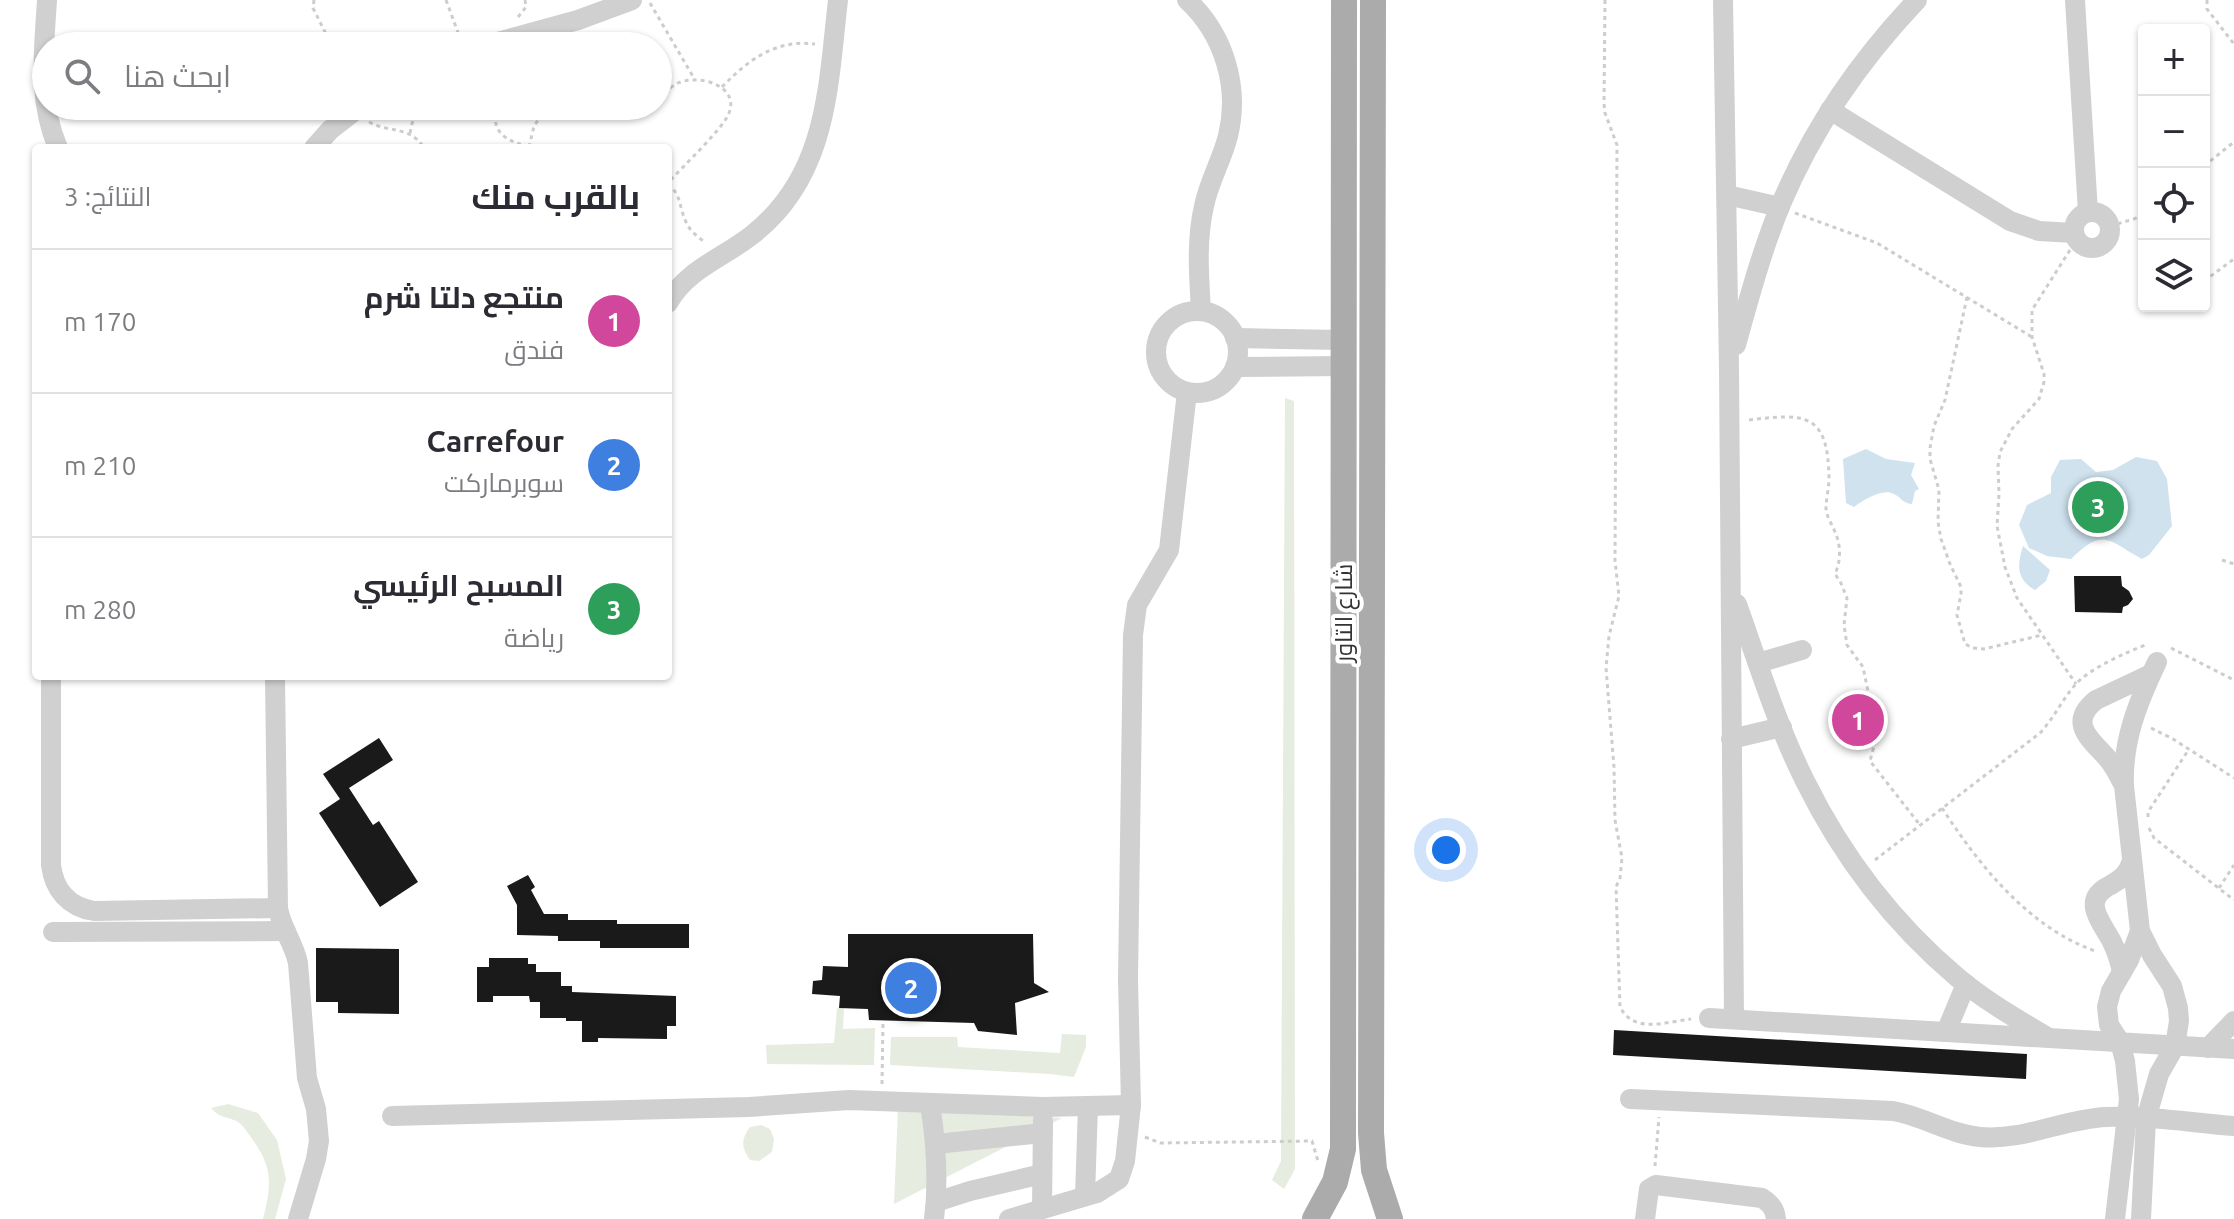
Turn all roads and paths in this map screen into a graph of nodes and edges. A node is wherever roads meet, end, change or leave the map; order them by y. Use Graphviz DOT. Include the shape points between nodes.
graph roads {
  1 [pos="47,0"];
  2 [pos="314,0"];
  3 [pos="446,0"];
  4 [pos="525,0"];
  5 [pos="648,0"];
  6 [pos="838,0"];
  7 [pos="1187,0"];
  8 [pos="1344,0"];
  9 [pos="1373,0"];
  10 [pos="1605,0"];
  11 [pos="1723,0"];
  12 [pos="1917,0"];
  13 [pos="2075,0"];
  14 [pos="2207,0"];
  15 [pos="624,6"];
  16 [pos="518,16"];
  17 [pos="46,32"];
  18 [pos="325,32"];
  19 [pos="458,32"];
  20 [pos="536,32"];
  21 [pos="667,32"];
  22 [pos="672,41"];
  23 [pos="2234,44"];
  24 [pos="832,48"];
  25 [pos="695,81"];
  26 [pos="722,87"];
  27 [pos="672,88"];
  28 [pos="1343,93"];
  29 [pos="1373,95"];
  30 [pos="1830,110"];
  31 [pos="48,120"];
  32 [pos="343,120"];
  33 [pos="369,120"];
  34 [pos="413,120"];
  35 [pos="495,120"];
  36 [pos="538,120"];
  37 [pos="410,133"];
  38 [pos="2234,142"];
  39 [pos="57,144"];
  40 [pos="318,144"];
  41 [pos="421,144"];
  42 [pos="520,144"];
  43 [pos="531,144"];
  44 [pos="2210,161"];
  45 [pos="672,179"];
  46 [pos="672,187"];
  47 [pos="1727,195"];
  48 [pos="1780,207"];
  49 [pos="2088,212"];
  50 [pos="2138,217"];
  51 [pos="2110,226"];
  52 [pos="2075,237"];
  53 [pos="727,252"];
  54 [pos="2232,260"];
  55 [pos="2234,269"];
  56 [pos="2210,276"];
  57 [pos="672,297"];
  58 [pos="1967,297"];
  59 [pos="1201,311"];
  60 [pos="2032,337"];
  61 [pos="1235,338"];
  62 [pos="1343,353"];
  63 [pos="1235,367"];
  64 [pos="1729,369"];
  65 [pos="1187,392"];
  66 [pos="1730,422"];
  67 [pos="2222,560"];
  68 [pos="2234,564"];
  69 [pos="1732,589"];
  70 [pos="2042,635"];
  71 [pos="1802,650"];
  72 [pos="2159,657"];
  73 [pos="1758,663"];
  74 [pos="52,680"];
  75 [pos="274,680"];
  76 [pos="2234,680"];
  77 [pos="2076,684"];
  78 [pos="2133,719"];
  79 [pos="1782,727"];
  80 [pos="1731,739"];
  81 [pos="2189,749"];
  82 [pos="2234,777"];
  83 [pos="2124,786"];
  84 [pos="1942,808"];
  85 [pos="1920,825"];
  86 [pos="2132,860"];
  87 [pos="2234,865"];
  88 [pos="1859,872"];
  89 [pos="2219,888"];
  90 [pos="2234,900"];
  91 [pos="278,908"];
  92 [pos="286,931"];
  93 [pos="2140,931"];
  94 [pos="53,932"];
  95 [pos="2120,965"];
  96 [pos="1966,984"];
  97 [pos="1709,1018"];
  98 [pos="1734,1019"];
  99 [pos="883,1021"];
  100 [pos="2234,1021"];
  101 [pos="1946,1032"];
  102 [pos="2049,1038"];
  103 [pos="2120,1042"];
  104 [pos="2175,1046"];
  105 [pos="2208,1048"];
  106 [pos="2234,1049"];
  107 [pos="1630,1099"];
  108 [pos="881,1100"];
  109 [pos="1661,1100"];
  110 [pos="1343,1101"];
  111 [pos="1371,1101"];
  112 [pos="930,1104"];
  113 [pos="1131,1105"];
  114 [pos="1088,1106"];
  115 [pos="1043,1107"];
  116 [pos="392,1116"];
  117 [pos="2137,1118"];
  118 [pos="2234,1126"];
  119 [pos="1043,1133"];
  120 [pos="1129,1134"];
  121 [pos="936,1144"];
  122 [pos="1340,1166"];
  123 [pos="1042,1174"];
  124 [pos="1653,1185"];
  125 [pos="1085,1196"];
  126 [pos="1042,1209"];
  127 [pos="935,1211"];
  128 [pos="298,1219"];
  129 [pos="1009,1219"];
  130 [pos="1315,1219"];
  131 [pos="1390,1219"];
  132 [pos="1645,1219"];
  133 [pos="1776,1219"];
  134 [pos="2115,1219"];
  135 [pos="2141,1219"];
  1 -- 17 [label="street"];
  2 -- 18 [label="path"];
  3 -- 19 [label="path"];
  4 -- 16 [label="path"];
  5 -- 21 [label="path"];
  6 -- 24 [label="street"];
  7 -- 59 [label="street" via="1222,51 1232,104 1200,229"];
  8 -- 28 [label="main road, شارع التاور"];
  9 -- 29 [label="main road, شارع التاور"];
  10 -- 97 [label="path" via="1604,104 1617,145 1619,596 1606,668 1622,858 1616,887 1620,1007 1639,1024"];
  11 -- 47 [label="street"];
  12 -- 30 [label="street"];
  13 -- 49 [label="street"];
  14 -- 23 [label="path" via="2207,9"];
  15 -- 20 [label="street"];
  22 -- 25 [label="path"];
  24 -- 26 [label="path" via="808,43 766,51"];
  24 -- 53 [label="street" via="823,117 807,166 772,217"];
  25 -- 26 [label="path"];
  25 -- 27 [label="path"];
  26 -- 45 [label="path" via="730,101 727,117"];
  28 -- 29 [label="main road"];
  28 -- 62 [label="main road, شارع التاور"];
  29 -- 111 [label="main road, شارع التاور"];
  30 -- 48 [label="street"];
  30 -- 52 [label="street" via="2010,221"];
  31 -- 39 [label="street"];
  32 -- 40 [label="street"];
  33 -- 37 [label="path"];
  34 -- 37 [label="path"];
  35 -- 42 [label="path" via="499,132"];
  36 -- 43 [label="path"];
  37 -- 41 [label="path"];
  38 -- 44 [label="path"];
  46 -- 53 [label="path" via="687,224 698,237"];
  47 -- 48 [label="street"];
  47 -- 64 [label="street"];
  48 -- 58 [label="path" via="1877,243"];
  48 -- 64 [label="street"];
  49 -- 51 [label="street" via="2102,214"];
  49 -- 52 [label="street" via="2076,219"];
  50 -- 51 [label="path"];
  51 -- 52 [label="street" via="2107,240 2095,248"];
  52 -- 60 [label="path" via="2032,310"];
  53 -- 57 [label="street" via="694,272"];
  54 -- 55 [label="path"];
  54 -- 56 [label="path"];
  58 -- 60 [label="path"];
  58 -- 70 [label="path" via="1930,448 1941,539 1961,587 1958,620 1965,644 1979,649"];
  59 -- 61 [label="street" via="1222,319"];
  59 -- 65 [label="street" via="1175,317 1158,338 1158,365 1165,377"];
  60 -- 70 [label="path" via="2044,374 2043,391 2000,452 1997,526 2010,582"];
  61 -- 62 [label="street"];
  61 -- 63 [label="street"];
  62 -- 63 [label="street"];
  62 -- 110 [label="main road, شارع التاور"];
  63 -- 65 [label="street" via="1212,390"];
  64 -- 66 [label="street"];
  65 -- 113 [label="street" via="1169,550 1137,605 1133,635"];
  66 -- 69 [label="street"];
  66 -- 85 [label="path" via="1784,415 1809,420 1822,432 1829,477 1827,513 1840,549 1835,574 1847,598 1844,635 1863,667 1878,722 1870,761"];
  67 -- 68 [label="path"];
  69 -- 73 [label="street"];
  69 -- 80 [label="street"];
  70 -- 77 [label="path"];
  71 -- 73 [label="street"];
  72 -- 76 [label="path"];
  72 -- 77 [label="path" via="2147,644"];
  72 -- 78 [label="street"];
  72 -- 83 [label="street" via="2096,700 2084,717 2087,738"];
  73 -- 79 [label="street"];
  74 -- 91 [label="street" via="60,704 51,865 68,900 94,911 158,902"];
  75 -- 91 [label="street" via="267,710"];
  77 -- 84 [label="path" via="2040,733"];
  78 -- 81 [label="path"];
  78 -- 83 [label="street" via="2123,763"];
  79 -- 80 [label="street"];
  79 -- 88 [label="street" via="1820,810"];
  80 -- 98 [label="street"];
  81 -- 82 [label="path"];
  81 -- 89 [label="path" via="2148,812 2148,827 2154,838"];
  83 -- 86 [label="street"];
  84 -- 85 [label="path"];
  84 -- 95 [label="path" via="1980,861 2035,916"];
  85 -- 88 [label="path"];
  86 -- 93 [label="street"];
  86 -- 95 [label="street" via="2127,874 2104,889 2095,905"];
  87 -- 89 [label="path"];
  88 -- 96 [label="street" via="1904,927"];
  89 -- 90 [label="path"];
  91 -- 92 [label="street"];
  92 -- 94 [label="street"];
  92 -- 128 [label="street" via="298,963 307,1078 319,1141"];
  93 -- 95 [label="street"];
  93 -- 104 [label="street" via="2172,986 2179,1021"];
  95 -- 103 [label="street" via="2107,1007 2109,1025"];
  96 -- 101 [label="street"];
  96 -- 102 [label="street"];
  97 -- 98 [label="street"];
  98 -- 101 [label="street"];
  99 -- 108 [label="path"];
  100 -- 105 [label="street"];
  101 -- 102 [label="street"];
  102 -- 103 [label="street"];
  103 -- 104 [label="street"];
  103 -- 117 [label="street"];
  104 -- 105 [label="street"];
  104 -- 117 [label="street"];
  105 -- 106 [label="street"];
  107 -- 109 [label="street"];
  108 -- 112 [label="street"];
  108 -- 116 [label="street"];
  109 -- 117 [label="street" via="1893,1111 1963,1135 1997,1138 2092,1118"];
  109 -- 124 [label="path"];
  110 -- 111 [label="main road"];
  110 -- 122 [label="main road, شارع التاور"];
  111 -- 131 [label="main road, شارع التاور" via="1374,1170"];
  112 -- 115 [label="street"];
  112 -- 121 [label="street"];
  113 -- 114 [label="street"];
  113 -- 120 [label="street"];
  114 -- 115 [label="street"];
  114 -- 125 [label="street"];
  115 -- 119 [label="street"];
  117 -- 118 [label="street"];
  117 -- 134 [label="street"];
  117 -- 135 [label="street"];
  119 -- 121 [label="street"];
  119 -- 123 [label="street"];
  120 -- 122 [label="path" via="1160,1143 1312,1141 1318,1161"];
  120 -- 125 [label="street" via="1119,1179"];
  121 -- 127 [label="street"];
  122 -- 130 [label="main road, شارع التاور"];
  123 -- 126 [label="street"];
  123 -- 127 [label="street" via="970,1191"];
  124 -- 132 [label="street"];
  124 -- 133 [label="street" via="1762,1198"];
  125 -- 126 [label="street"];
  126 -- 129 [label="street"];
}
